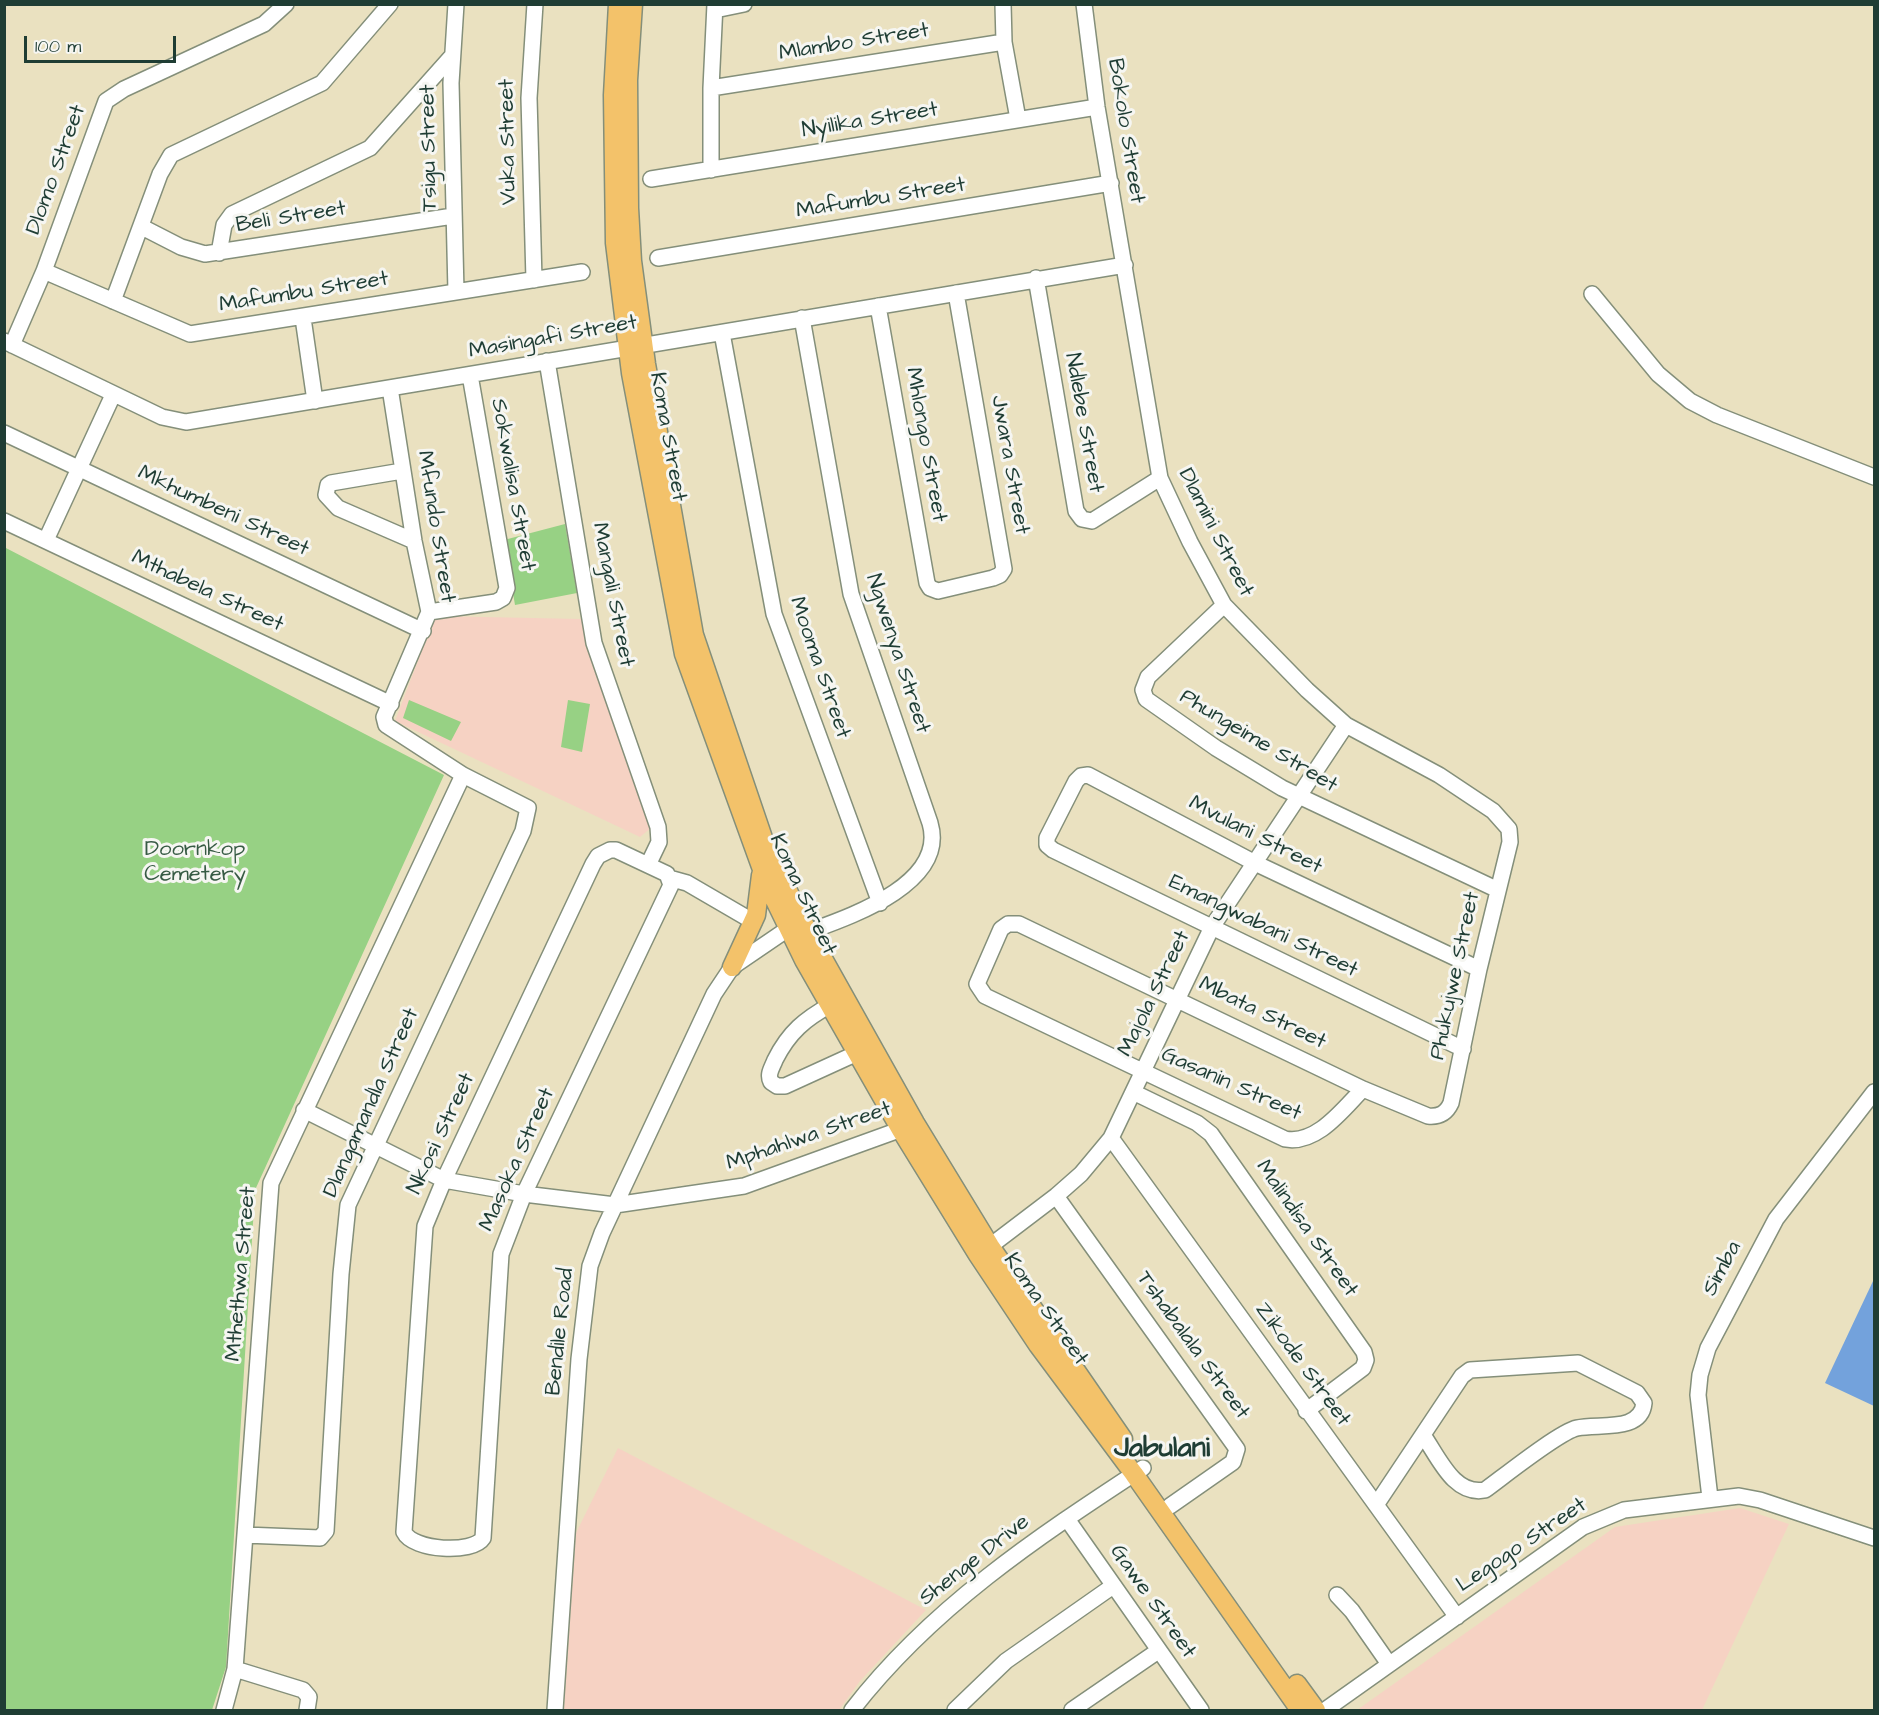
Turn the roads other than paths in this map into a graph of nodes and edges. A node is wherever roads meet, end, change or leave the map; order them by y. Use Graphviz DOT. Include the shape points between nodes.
graph roads {
  1 [pos="286,4"];
  2 [pos="390,4"];
  3 [pos="456,4"];
  4 [pos="535,4"];
  5 [pos="618,4"];
  6 [pos="633,4"];
  7 [pos="744,4"];
  8 [pos="1003,4"];
  9 [pos="1084,4"];
  10 [pos="715,7"];
  11 [pos="1004,42"];
  12 [pos="452,56"];
  13 [pos="711,88"];
  14 [pos="1096,107"];
  15 [pos="1018,119"];
  16 [pos="711,170"];
  17 [pos="651,179"];
  18 [pos="1111,183"];
  19 [pos="453,216"];
  20 [pos="142,227"];
  21 [pos="219,253"];
  22 [pos="658,258"];
  23 [pos="1125,265"];
  24 [pos="44,271"];
  25 [pos="582,272"];
  26 [pos="1036,278"];
  27 [pos="534,280"];
  28 [pos="456,292"];
  29 [pos="956,293"];
  30 [pos="1592,294"];
  31 [pos="113,301"];
  32 [pos="878,306"];
  33 [pos="303,318"];
  34 [pos="802,318"];
  35 [pos="722,333"];
  36 [pos="8,343"];
  37 [pos="635,345"];
  38 [pos="547,361"];
  39 [pos="470,375"];
  40 [pos="390,388"];
  41 [pos="112,395"];
  42 [pos="315,401"];
  43 [pos="4,433"];
  44 [pos="79,468"];
  45 [pos="402,471"];
  46 [pos="1875,477"];
  47 [pos="1160,478"];
  48 [pos="4,521"];
  49 [pos="46,540"];
  50 [pos="414,541"];
  51 [pos="932,590"];
  52 [pos="1224,605"];
  53 [pos="429,612"];
  54 [pos="423,631"];
  55 [pos="391,704"];
  56 [pos="1346,725"];
  57 [pos="463,775"];
  58 [pos="1299,797"];
  59 [pos="1509,829"];
  60 [pos="1046,843"];
  61 [pos="1255,863"];
  62 [pos="648,866"];
  63 [pos="761,868"];
  64 [pos="670,882"];
  65 [pos="1498,890"];
  66 [pos="880,903"];
  67 [pos="754,922"];
  68 [pos="1011,924"];
  69 [pos="799,926"];
  70 [pos="1212,927"];
  71 [pos="732,967"];
  72 [pos="1479,969"];
  73 [pos="1178,999"];
  74 [pos="832,1004"];
  75 [pos="865,1049"];
  76 [pos="1463,1049"];
  77 [pos="1143,1072"];
  78 [pos="1363,1089"];
  79 [pos="1132,1092"];
  80 [pos="1875,1092"];
  81 [pos="304,1110"];
  82 [pos="1428,1116"];
  83 [pos="908,1126"];
  84 [pos="1111,1138"];
  85 [pos="374,1145"];
  86 [pos="444,1180"];
  87 [pos="524,1194"];
  88 [pos="1056,1196"];
  89 [pos="615,1204"];
  90 [pos="984,1250"];
  91 [pos="1306,1411"];
  92 [pos="1423,1435"];
  93 [pos="1139,1471"];
  94 [pos="1710,1498"];
  95 [pos="1376,1505"];
  96 [pos="1170,1506"];
  97 [pos="1067,1519"];
  98 [pos="245,1535"];
  99 [pos="1875,1538"];
  100 [pos="408,1540"];
  101 [pos="1113,1586"];
  102 [pos="1337,1595"];
  103 [pos="1457,1617"];
  104 [pos="1158,1651"];
  105 [pos="1389,1664"];
  106 [pos="235,1669"];
  107 [pos="224,1710"];
  108 [pos="307,1710"];
  109 [pos="555,1710"];
  110 [pos="852,1710"];
  111 [pos="955,1710"];
  112 [pos="1072,1710"];
  113 [pos="1201,1710"];
  114 [pos="1300,1710"];
  115 [pos="1316,1710"];
  116 [pos="1324,1710"];
  1 -- 24 [label="street, Dlomo Street" via="264,24 106,101"];
  2 -- 20 [label="street" via="322,83 171,155 160,174"];
  3 -- 12 [label="street, Tsigu Street"];
  4 -- 27 [label="street, Vuka Street" via="529,98"];
  5 -- 37 [label="main road, Koma Street" via="614,74 617,276"];
  6 -- 37 [label="main road, Koma Street" via="628,80"];
  7 -- 10 [label="street"];
  8 -- 11 [label="street"];
  9 -- 14 [label="street, Bokolo Street"];
  10 -- 13 [label="street"];
  11 -- 13 [label="street, Mlambo Street"];
  11 -- 15 [label="street"];
  12 -- 19 [label="street, Tsigu Street"];
  12 -- 21 [label="street" via="370,147 232,214 224,225"];
  13 -- 16 [label="street"];
  14 -- 15 [label="street, Nyilika Street"];
  14 -- 18 [label="street, Bokolo Street"];
  15 -- 16 [label="street, Nyilika Street"];
  16 -- 17 [label="street, Nyilika Street"];
  18 -- 22 [label="street, Mafumbu Street"];
  18 -- 23 [label="street, Bokolo Street"];
  19 -- 21 [label="street, Beli Street"];
  19 -- 28 [label="street, Tsigu Street"];
  20 -- 21 [label="street, Beli Street" via="190,251"];
  20 -- 31 [label="street"];
  23 -- 26 [label="street, Masingafi Street"];
  23 -- 47 [label="street, Dlamini Street"];
  24 -- 31 [label="street, Mafumbu Street"];
  24 -- 36 [label="street, Dlomo Street"];
  25 -- 27 [label="street, Mafumbu Street"];
  26 -- 29 [label="street, Masingafi Street"];
  26 -- 47 [label="street, Ndlebe Street" via="1079,517 1085,521 1095,519"];
  27 -- 28 [label="street, Mafumbu Street"];
  28 -- 33 [label="street, Mafumbu Street"];
  29 -- 32 [label="street, Masingafi Street"];
  29 -- 51 [label="street, Jwara Street" via="1004,569 993,578"];
  30 -- 46 [label="street" via="1658,374 1690,401"];
  31 -- 33 [label="street, Mafumbu Street" via="190,334"];
  32 -- 34 [label="street, Masingafi Street"];
  32 -- 51 [label="street, Mhlongo Street" via="927,583"];
  33 -- 42 [label="street"];
  34 -- 35 [label="street, Masingafi Street"];
  34 -- 66 [label="street, Ngwenya Street" via="851,594 932,828 930,848 920,868 900,890"];
  35 -- 37 [label="street, Masingafi Street"];
  35 -- 66 [label="street, Mooma Street" via="774,614"];
  36 -- 41 [label="street, Masingafi Street"];
  37 -- 38 [label="street, Masingafi Street"];
  37 -- 63 [label="main road, Koma Street" via="682,646"];
  37 -- 69 [label="main road, Koma Street" via="694,635 765,844"];
  38 -- 39 [label="street, Masingafi Street"];
  38 -- 62 [label="street, Mangali Street" via="594,643 658,827 659,842"];
  39 -- 40 [label="street, Masingafi Street"];
  39 -- 53 [label="street, Sokwalisa Street" via="507,588 503,598 496,602"];
  40 -- 42 [label="street, Masingafi Street"];
  40 -- 45 [label="street, Mfundo Street"];
  41 -- 42 [label="street, Masingafi Street" via="180,422"];
  41 -- 44 [label="street"];
  43 -- 44 [label="street, Mkhumbeni Street"];
  44 -- 49 [label="street"];
  44 -- 54 [label="street, Mkhumbeni Street"];
  45 -- 50 [label="street, Mfundo Street"];
  45 -- 50 [label="street" via="331,483 326,495 338,508"];
  47 -- 52 [label="street, Dlamini Street"];
  48 -- 49 [label="street, Mthabela Street"];
  49 -- 55 [label="street, Mthabela Street"];
  50 -- 53 [label="street, Mfundo Street"];
  52 -- 56 [label="street, Dlamini Street"];
  52 -- 58 [label="street, Phungeime Street" via="1148,677 1144,695 1208,742"];
  53 -- 54 [label="street, Mfundo Street"];
  54 -- 55 [label="street, Mfundo Street"];
  55 -- 57 [label="street" via="384,717 390,730"];
  56 -- 58 [label="street, Majola Street"];
  56 -- 59 [label="street, Dlamini Street" via="1439,775 1487,806"];
  57 -- 81 [label="street, Mthethwa Street"];
  57 -- 85 [label="street, Dlangamandla Street" via="528,808 523,831"];
  58 -- 61 [label="street, Majola Street"];
  58 -- 65 [label="street, Phungeime Street"];
  59 -- 65 [label="street, Phukujwe Street" via="1510,842"];
  60 -- 61 [label="street, Mvulani Street" via="1076,781 1086,775"];
  60 -- 70 [label="street, Emangwabani Street" via="1053,850"];
  61 -- 70 [label="street, Majola Street"];
  61 -- 72 [label="street, Mvulani Street"];
  62 -- 64 [label="street, Nkosi Street" via="667,874"];
  62 -- 86 [label="street, Nkosi Street" via="616,850 598,856"];
  63 -- 67 [label="main road"];
  63 -- 69 [label="main road, Koma Street"];
  64 -- 67 [label="street, Nkosi Street" via="687,883"];
  64 -- 87 [label="street, Masoka Street"];
  65 -- 72 [label="street, Phukujwe Street"];
  66 -- 69 [label="street, Ngwenya Street"];
  67 -- 71 [label="main road"];
  68 -- 73 [label="street, Mbata Street" via="1024,926"];
  68 -- 77 [label="street, Gasanin Street" via="1001,928 978,981 982,994"];
  69 -- 71 [label="street, Bendile Road"];
  69 -- 74 [label="main road, Koma Street"];
  69 -- 75 [label="main road, Koma Street"];
  70 -- 73 [label="street, Majola Street"];
  70 -- 76 [label="street, Emangwabani Street"];
  71 -- 89 [label="street, Bendile Road" via="714,994"];
  72 -- 76 [label="street, Phukujwe Street"];
  73 -- 77 [label="street, Majola Street"];
  73 -- 78 [label="street, Mbata Street"];
  74 -- 75 [label="main road, Koma Street"];
  74 -- 75 [label="street" via="791,1033 769,1079 777,1086 785,1086"];
  75 -- 83 [label="main road, Koma Street"];
  76 -- 82 [label="street, Phukujwe Street" via="1452,1103 1442,1114"];
  77 -- 78 [label="street, Gasanin Street" via="1294,1140 1311,1136"];
  77 -- 79 [label="street, Majola Street"];
  78 -- 82 [label="street, Mbata Street"];
  79 -- 84 [label="street, Majola Street"];
  79 -- 91 [label="street, Malindisa Street" via="1197,1123 1211,1134 1364,1352 1366,1360 1361,1369"];
  80 -- 94 [label="street, Simba" via="1776,1219 1708,1348 1698,1395"];
  81 -- 85 [label="street, Mphahlwa Street"];
  81 -- 98 [label="street, Mthethwa Street" via="274,1173 269,1198"];
  83 -- 89 [label="street, Mphahlwa Street" via="744,1186"];
  83 -- 90 [label="main road, Koma Street"];
  84 -- 88 [label="street, Majola Street" via="1081,1174"];
  84 -- 91 [label="street, Zikode Street"];
  85 -- 86 [label="street, Mphahlwa Street"];
  85 -- 98 [label="street, Dlangamandla Street" via="346,1214 326,1531 320,1538"];
  86 -- 87 [label="street, Mphahlwa Street"];
  86 -- 100 [label="street, Nkosi Street" via="424,1235 405,1526"];
  87 -- 89 [label="street, Mphahlwa Street"];
  87 -- 100 [label="street, Masoka Street" via="501,1254 483,1538 470,1547 424,1547"];
  88 -- 90 [label="street, Majola Street"];
  88 -- 96 [label="street, Tshabalala Street" via="1237,1449 1233,1462"];
  89 -- 109 [label="street, Bendile Road" via="588,1276"];
  90 -- 93 [label="main road, Koma Street"];
  91 -- 95 [label="street, Zikode Street"];
  92 -- 92 [label="street" via="1458,1485 1473,1492 1485,1490 1572,1429 1631,1422 1641,1414 1644,1403 1637,1393 1578,1362 1473,1369 1463,1374"];
  92 -- 95 [label="street"];
  93 -- 96 [label="main road, Koma Street"];
  93 -- 97 [label="street, Shenge Drive"];
  93 -- 114 [label="main road, Koma Street"];
  94 -- 99 [label="street, Legogo Street" via="1739,1496 1760,1500"];
  94 -- 103 [label="street, Legogo Street" via="1633,1508 1598,1520"];
  95 -- 103 [label="street, Zikode Street"];
  96 -- 115 [label="main road, Koma Street"];
  97 -- 101 [label="street, Gawe Street"];
  97 -- 110 [label="street, Shenge Drive" via="961,1596 886,1668"];
  98 -- 106 [label="street, Mthethwa Street"];
  101 -- 104 [label="street, Gawe Street"];
  101 -- 111 [label="street" via="1006,1661"];
  102 -- 105 [label="street"];
  103 -- 105 [label="street, Legogo Street"];
  104 -- 112 [label="street"];
  104 -- 113 [label="street, Gawe Street"];
  105 -- 116 [label="street, Legogo Street"];
  106 -- 107 [label="street, Mthethwa Street"];
  106 -- 108 [label="street" via="303,1690 309,1697"];
}
